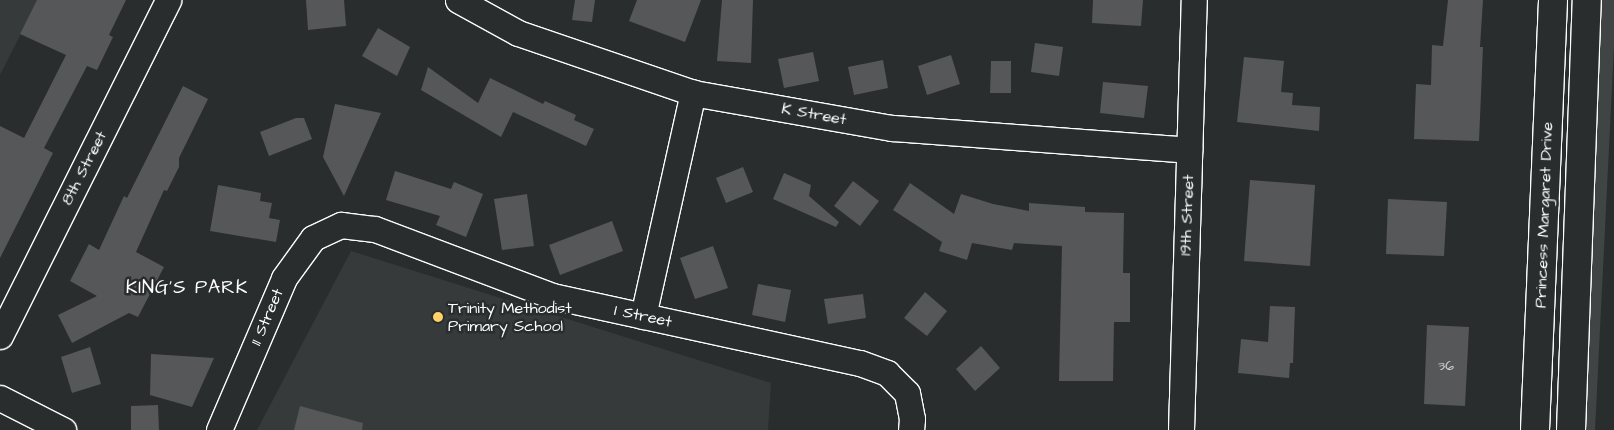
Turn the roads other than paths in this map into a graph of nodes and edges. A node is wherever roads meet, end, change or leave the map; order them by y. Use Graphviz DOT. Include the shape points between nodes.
graph roads {
  1 [pos="168,0"];
  2 [pos="458,0"];
  3 [pos="1194,0"];
  4 [pos="1553,0"];
  5 [pos="1587,0"];
  6 [pos="693,93"];
  7 [pos="1189,150"];
  8 [pos="341,225"];
  9 [pos="643,316"];
  10 [pos="0,336"];
  11 [pos="0,398"];
  12 [pos="63,430"];
  13 [pos="219,430"];
  14 [pos="911,430"];
  15 [pos="1181,430"];
  16 [pos="1535,430"];
  17 [pos="1571,430"];
  1 -- 10 [label="street, 8th Street"];
  2 -- 6 [label="street, K Street" via="518,33"];
  3 -- 7 [label="street, 19th Street"];
  4 -- 16 [label="main road, Princess Margaret Drive"];
  5 -- 17 [label="main road"];
  6 -- 7 [label="street, K Street" via="892,128"];
  6 -- 9 [label="street"];
  7 -- 15 [label="street, 19th Street"];
  8 -- 9 [label="street, I Street" via="375,230 552,296"];
  8 -- 13 [label="street, 11 Street" via="313,238 284,278"];
  9 -- 14 [label="street, I Street" via="851,361 887,373 906,393"];
  11 -- 12 [label="street"];
}
